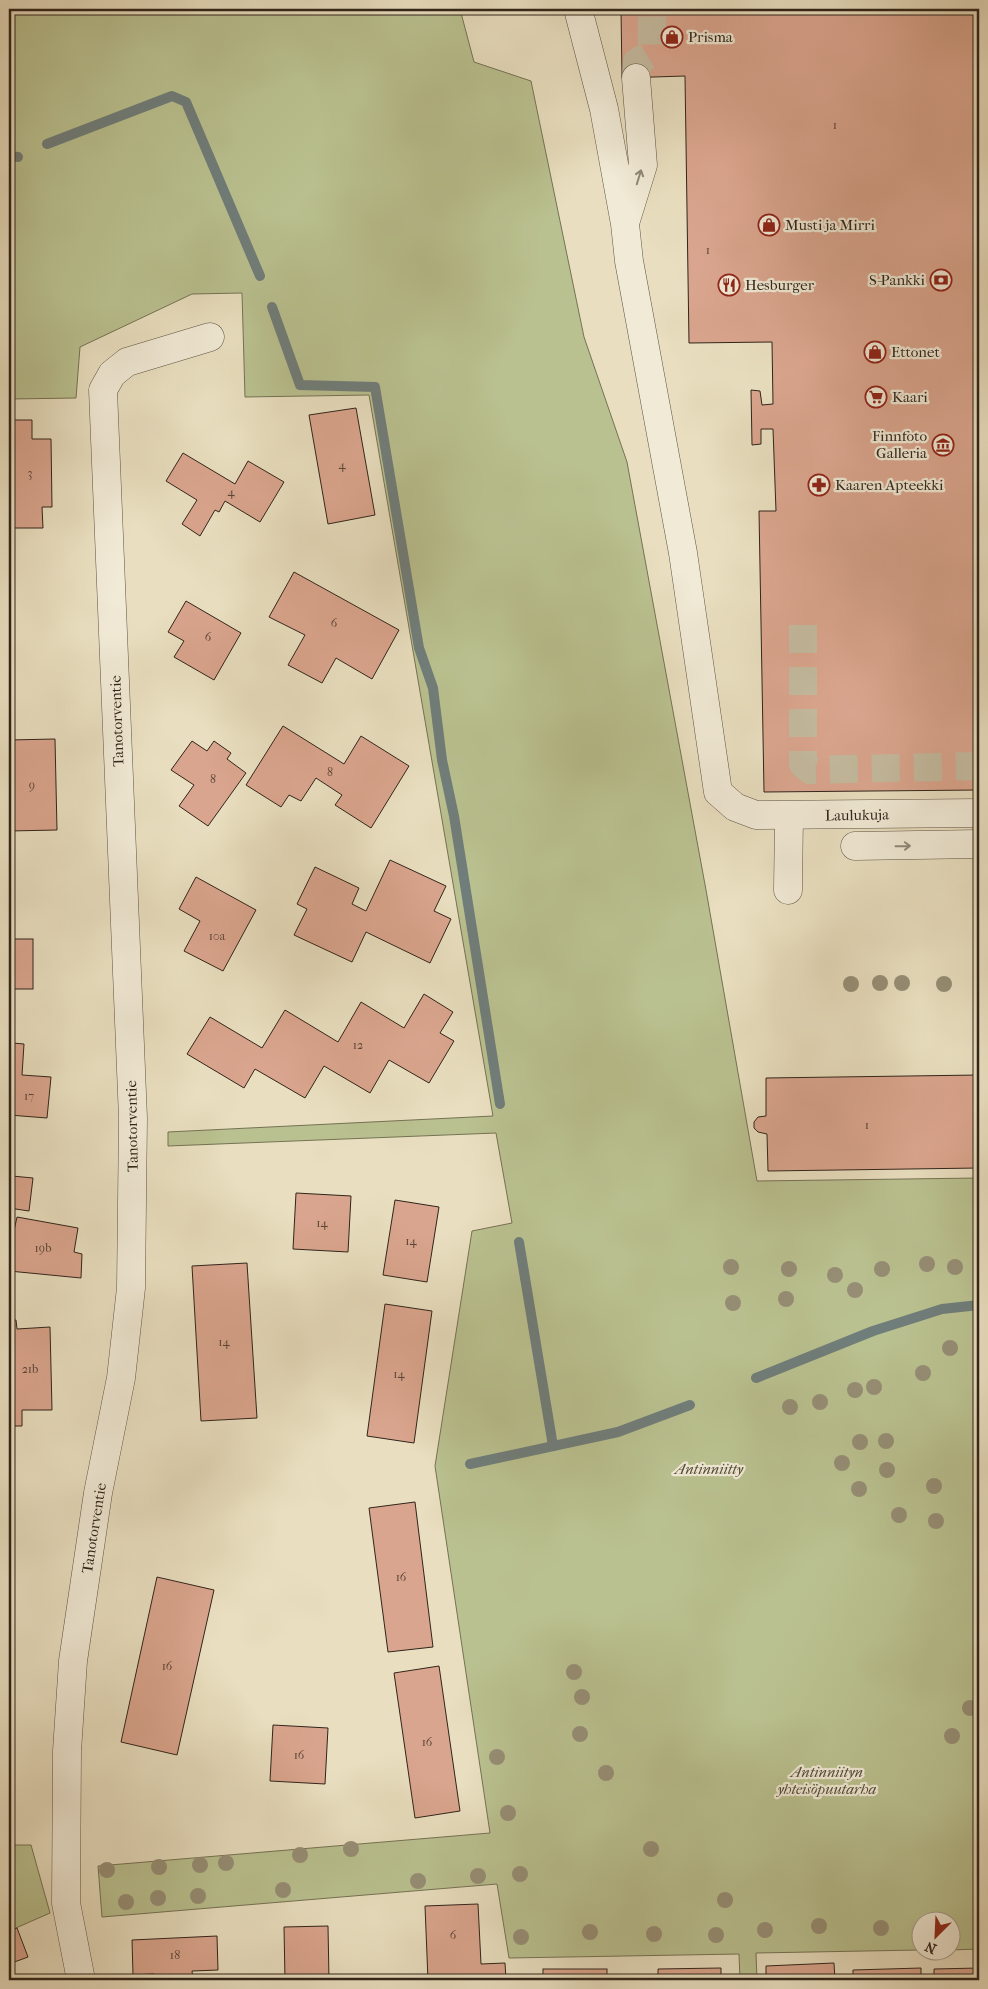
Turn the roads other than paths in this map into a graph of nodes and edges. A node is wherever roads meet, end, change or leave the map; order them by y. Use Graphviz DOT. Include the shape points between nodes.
graph roads {
  1 [pos="578,9"];
  2 [pos="636,78"];
  3 [pos="625,224"];
  4 [pos="210,337"];
  5 [pos="979,812"];
  6 [pos="789,816"];
  7 [pos="979,844"];
  8 [pos="855,846"];
  9 [pos="788,890"];
  10 [pos="81,1980"];
  1 -- 3 [label="street" via="604,109"];
  3 -- 2 [label="street, one-way" via="643,166"];
  3 -- 6 [label="street, Laulukuja" via="683,553 718,792 735,807 756,815"];
  4 -- 10 [label="street, Tanotorventie" via="127,362 112,374 103,390 133,1175 131,1288 121,1378 98,1494 74,1652 68,1731 66,1902"];
  5 -- 6 [label="street, Laulukuja"];
  6 -- 9 [label="street"];
  8 -- 7 [label="street, one-way"];
}
